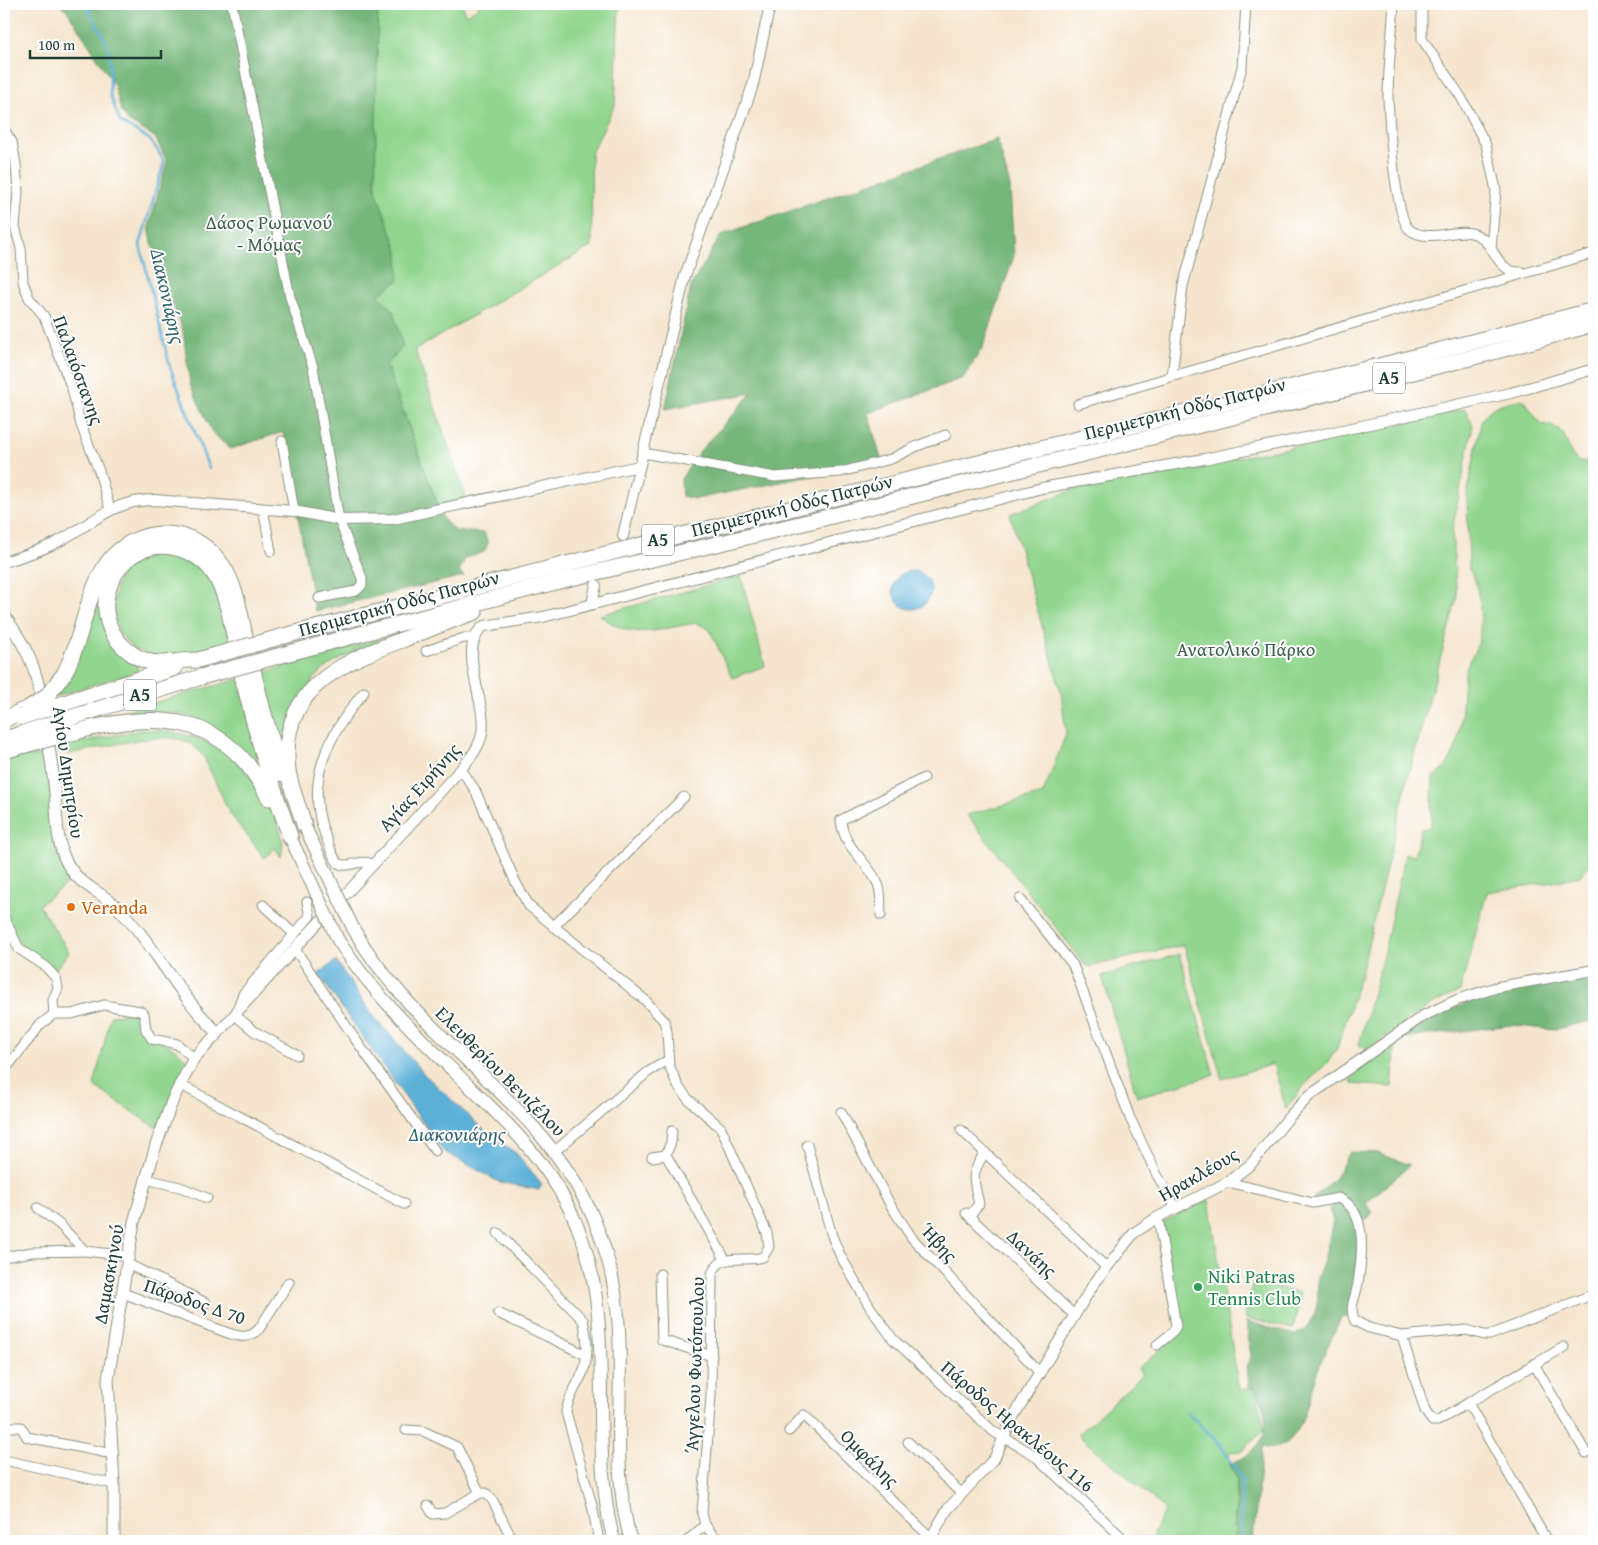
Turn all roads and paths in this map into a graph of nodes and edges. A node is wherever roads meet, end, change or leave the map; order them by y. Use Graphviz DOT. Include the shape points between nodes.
graph roads {
  1 [pos="232,4"];
  2 [pos="770,4"];
  3 [pos="1246,4"];
  4 [pos="1394,4"];
  5 [pos="1422,4"];
  6 [pos="4,129"];
  7 [pos="1491,249"];
  8 [pos="1594,253"];
  9 [pos="1529,271"];
  10 [pos="1594,310"];
  11 [pos="1594,324"];
  12 [pos="1594,369"];
  13 [pos="1172,376"];
  14 [pos="1078,404"];
  15 [pos="946,435"];
  16 [pos="282,441"];
  17 [pos="643,453"];
  18 [pos="639,466"];
  19 [pos="262,508"];
  20 [pos="110,509"];
  21 [pos="294,511"];
  22 [pos="339,520"];
  23 [pos="755,535"];
  24 [pos="623,536"];
  25 [pos="270,551"];
  26 [pos="4,562"];
  27 [pos="596,585"];
  28 [pos="319,598"];
  29 [pos="592,604"];
  30 [pos="4,615"];
  31 [pos="476,638"];
  32 [pos="426,651"];
  33 [pos="198,660"];
  34 [pos="364,692"];
  35 [pos="21,714"];
  36 [pos="4,721"];
  37 [pos="4,740"];
  38 [pos="23,740"];
  39 [pos="4,752"];
  40 [pos="461,769"];
  41 [pos="924,778"];
  42 [pos="684,797"];
  43 [pos="306,827"];
  44 [pos="291,839"];
  45 [pos="373,865"];
  46 [pos="346,894"];
  47 [pos="1020,899"];
  48 [pos="307,902"];
  49 [pos="263,905"];
  50 [pos="881,915"];
  51 [pos="4,917"];
  52 [pos="320,921"];
  53 [pos="553,927"];
  54 [pos="294,934"];
  55 [pos="295,949"];
  56 [pos="1594,970"];
  57 [pos="54,1014"];
  58 [pos="235,1015"];
  59 [pos="218,1033"];
  60 [pos="297,1055"];
  61 [pos="194,1058"];
  62 [pos="668,1060"];
  63 [pos="4,1071"];
  64 [pos="180,1084"];
  65 [pos="841,1112"];
  66 [pos="672,1130"];
  67 [pos="961,1130"];
  68 [pos="807,1145"];
  69 [pos="435,1151"];
  70 [pos="555,1152"];
  71 [pos="984,1152"];
  72 [pos="666,1155"];
  73 [pos="652,1156"];
  74 [pos="146,1179"];
  75 [pos="1228,1182"];
  76 [pos="207,1198"];
  77 [pos="404,1204"];
  78 [pos="38,1208"];
  79 [pos="1176,1208"];
  80 [pos="1158,1217"];
  81 [pos="498,1233"];
  82 [pos="85,1251"];
  83 [pos="4,1257"];
  84 [pos="128,1260"];
  85 [pos="725,1260"];
  86 [pos="1106,1267"];
  87 [pos="660,1274"];
  88 [pos="288,1282"];
  89 [pos="123,1293"];
  90 [pos="1594,1294"];
  91 [pos="206,1303"];
  92 [pos="498,1313"];
  93 [pos="1075,1316"];
  94 [pos="1402,1336"];
  95 [pos="1158,1345"];
  96 [pos="1564,1347"];
  97 [pos="586,1355"];
  98 [pos="712,1356"];
  99 [pos="1534,1364"];
  100 [pos="1041,1374"];
  101 [pos="1468,1403"];
  102 [pos="4,1427"];
  103 [pos="406,1430"];
  104 [pos="789,1431"];
  105 [pos="1004,1438"];
  106 [pos="908,1442"];
  107 [pos="1586,1453"];
  108 [pos="112,1454"];
  109 [pos="4,1460"];
  110 [pos="114,1484"];
  111 [pos="480,1493"];
  112 [pos="961,1493"];
  113 [pos="428,1506"];
  114 [pos="705,1525"];
  115 [pos="930,1540"];
  116 [pos="114,1541"];
  117 [pos="513,1541"];
  118 [pos="599,1541"];
  119 [pos="614,1541"];
  120 [pos="631,1541"];
  121 [pos="687,1541"];
  122 [pos="718,1541"];
  123 [pos="1126,1541"];
  124 [pos="1547,1541"];
  1 -- 22 [label="street" via="290,297 313,367"];
  2 -- 17 [label="street" via="753,85 685,276"];
  3 -- 13 [label="street" via="1242,67 1183,286"];
  4 -- 7 [label="street" via="1388,98 1396,192 1406,226 1426,235 1470,233 1486,241"];
  5 -- 7 [label="street" via="1422,39 1461,97 1486,145 1496,190"];
  6 -- 20 [label="street, Παλαιόστανης" via="12,142 16,164 15,227 21,248 23,282 29,298 44,316 72,389"];
  7 -- 9 [label="street" via="1496,260 1508,269"];
  8 -- 9 [label="street"];
  9 -- 13 [label="street"];
  10 -- 33 [label="highway, Περιμετρική Οδός Πατρών / Α5, bridge" via="1401,361 649,543"];
  11 -- 23 [label="highway, Περιμετρική Οδός Πατρών / Α5" via="1472,358"];
  12 -- 29 [label="street" via="1511,393 1329,433 1042,488"];
  13 -- 14 [label="street"];
  15 -- 17 [label="street" via="891,459 842,472 776,477"];
  16 -- 21 [label="street"];
  17 -- 18 [label="street"];
  18 -- 22 [label="street" via="393,519"];
  18 -- 24 [label="street"];
  19 -- 20 [label="street" via="142,500"];
  19 -- 21 [label="street"];
  19 -- 25 [label="street"];
  20 -- 26 [label="street" via="60,541"];
  21 -- 22 [label="street"];
  22 -- 28 [label="street" via="362,585 356,591"];
  23 -- 38 [label="highway, Περιμετρική Οδός Πατρών / Α5, bridge" via="559,581 201,677 79,715"];
  23 -- 43 [label="highway" via="496,605 357,657 329,673 305,698 288,742 289,773"];
  27 -- 29 [label="street"];
  29 -- 31 [label="street" via="536,618 484,626"];
  30 -- 59 [label="main road, Αγίου Δημητρίου" via="22,641 36,672 50,750 60,845 67,861 83,883 113,904 127,919 153,950 189,1003"];
  31 -- 32 [label="street" via="464,638"];
  31 -- 40 [label="street, Αγίας Ειρήνης" via="472,661 482,707 483,731 475,751"];
  33 -- 35 [label="highway, Περιμετρική Οδός Πατρών / Α5, bridge"];
  33 -- 44 [label="highway" via="160,663 145,660 123,646 111,631 105,607 109,585 120,566 134,554 161,546 182,549 200,557 215,575 264,760"];
  34 -- 45 [label="street" via="344,715 325,753 318,782 317,806 338,863 345,866 367,862"];
  35 -- 36 [label="highway"];
  35 -- 43 [label="highway, bridge" via="46,696 64,674 75,652 98,581 116,553 151,535 177,535 201,542 219,561 231,582 277,758"];
  37 -- 38 [label="highway, Περιμετρική Οδός Πατρών / Α5"];
  38 -- 39 [label="highway"];
  38 -- 44 [label="highway, bridge" via="76,732 113,722 145,719 183,724 208,734 234,751 253,771"];
  40 -- 45 [label="street, Αγίας Ειρήνης"];
  40 -- 53 [label="street, Άγγελου Φωτόπουλου" via="475,790 523,896 532,910"];
  41 -- 50 [label="street" via="841,820 842,832 850,848 878,885"];
  42 -- 53 [label="street"];
  43 -- 70 [label="main road, Ελευθερίου Βενιζέλου, bridge" via="352,928 380,970 408,1004 518,1110"];
  44 -- 119 [label="main road, Ελευθερίου Βενιζέλου, bridge" via="338,940 358,969 395,1014 514,1130 544,1166 578,1228 591,1266 598,1305 604,1479"];
  45 -- 46 [label="street, Αγίας Ειρήνης"];
  47 -- 79 [label="street" via="1073,964 1130,1118"];
  48 -- 54 [label="street" via="310,916"];
  49 -- 54 [label="street"];
  51 -- 57 [label="street" via="19,949 45,966 56,978 58,988 53,1000"];
  52 -- 55 [label="street"];
  53 -- 62 [label="street, Άγγελου Φωτόπουλου" via="657,1011 666,1027"];
  54 -- 58 [label="street" via="243,994"];
  55 -- 58 [label="street"];
  55 -- 69 [label="street"];
  56 -- 75 [label="street, Ηρακλέους" via="1498,987 1457,1000 1423,1016 1309,1096 1251,1164"];
  57 -- 61 [label="street" via="72,1014 104,1005 140,1011 152,1039 177,1044"];
  57 -- 63 [label="street" via="41,1024"];
  58 -- 59 [label="street"];
  58 -- 60 [label="street" via="254,1031"];
  59 -- 61 [label="main road, Δαμασκηνού"];
  61 -- 64 [label="main road, Δαμασκηνού"];
  62 -- 70 [label="street" via="648,1072"];
  62 -- 85 [label="street, Άγγελου Φωτόπουλου" via="672,1075 682,1091 724,1133 768,1237 769,1247 763,1257"];
  64 -- 74 [label="main road, Δαμασκηνού"];
  64 -- 77 [label="street"];
  65 -- 100 [label="street, Ήβης" via="912,1238"];
  66 -- 72 [label="street"];
  67 -- 71 [label="street"];
  68 -- 105 [label="street, Πάροδος Ηρακλέους 116" via="832,1236 870,1307 904,1350"];
  70 -- 120 [label="main road, Ελευθερίου Βενιζέλου" via="576,1183 594,1219 615,1292 620,1345 620,1470 624,1513"];
  71 -- 86 [label="street"];
  71 -- 93 [label="street, Δανάης" via="973,1178 979,1204 968,1215"];
  72 -- 73 [label="street"];
  72 -- 85 [label="street"];
  74 -- 76 [label="street"];
  74 -- 84 [label="main road, Δαμασκηνού"];
  75 -- 79 [label="street, Ηρακλέους"];
  75 -- 94 [label="street" via="1312,1203 1336,1198 1347,1204 1358,1222 1361,1241 1352,1314 1362,1326"];
  78 -- 82 [label="street"];
  79 -- 80 [label="street, Ηρακλέους"];
  80 -- 86 [label="street, Ηρακλέους" via="1129,1239"];
  80 -- 95 [label="street" via="1176,1326"];
  81 -- 97 [label="street" via="582,1317"];
  82 -- 83 [label="street" via="32,1252"];
  82 -- 84 [label="street"];
  84 -- 89 [label="main road, Δαμασκηνού"];
  84 -- 91 [label="street"];
  85 -- 98 [label="street, Άγγελου Φωτόπουλου" via="717,1264 712,1274"];
  86 -- 93 [label="street, Ηρακλέους"];
  87 -- 98 [label="street" via="662,1340"];
  88 -- 89 [label="street, Πάροδος Δ 70" via="259,1329 244,1337"];
  89 -- 108 [label="main road, Δαμασκηνού" via="109,1369"];
  90 -- 94 [label="street" via="1490,1335 1466,1330"];
  92 -- 97 [label="street"];
  93 -- 100 [label="street, Ηρακλέους"];
  94 -- 101 [label="street" via="1429,1418 1438,1421"];
  96 -- 99 [label="street"];
  97 -- 118 [label="street" via="566,1412"];
  98 -- 114 [label="street, Άγγελου Φωτόπουλου" via="702,1514"];
  99 -- 101 [label="street"];
  99 -- 107 [label="street"];
  100 -- 105 [label="street, Ηρακλέους" via="1013,1417"];
  101 -- 124 [label="street"];
  102 -- 108 [label="street" via="21,1427 27,1437"];
  103 -- 111 [label="street" via="423,1431 457,1447"];
  104 -- 115 [label="street, Ομφάλης" via="804,1414"];
  105 -- 112 [label="street, Ηρακλέους" via="991,1463"];
  105 -- 123 [label="street, Πάροδος Ηρακλέους 116" via="1032,1454"];
  106 -- 112 [label="street"];
  108 -- 110 [label="main road, Δαμασκηνού"];
  109 -- 110 [label="street"];
  110 -- 116 [label="main road, Δαμασκηνού"];
  111 -- 113 [label="street" via="442,1514 433,1514"];
  111 -- 117 [label="street" via="490,1497"];
  112 -- 115 [label="street, Ηρακλέους"];
  114 -- 121 [label="street"];
  114 -- 122 [label="street"];
}
